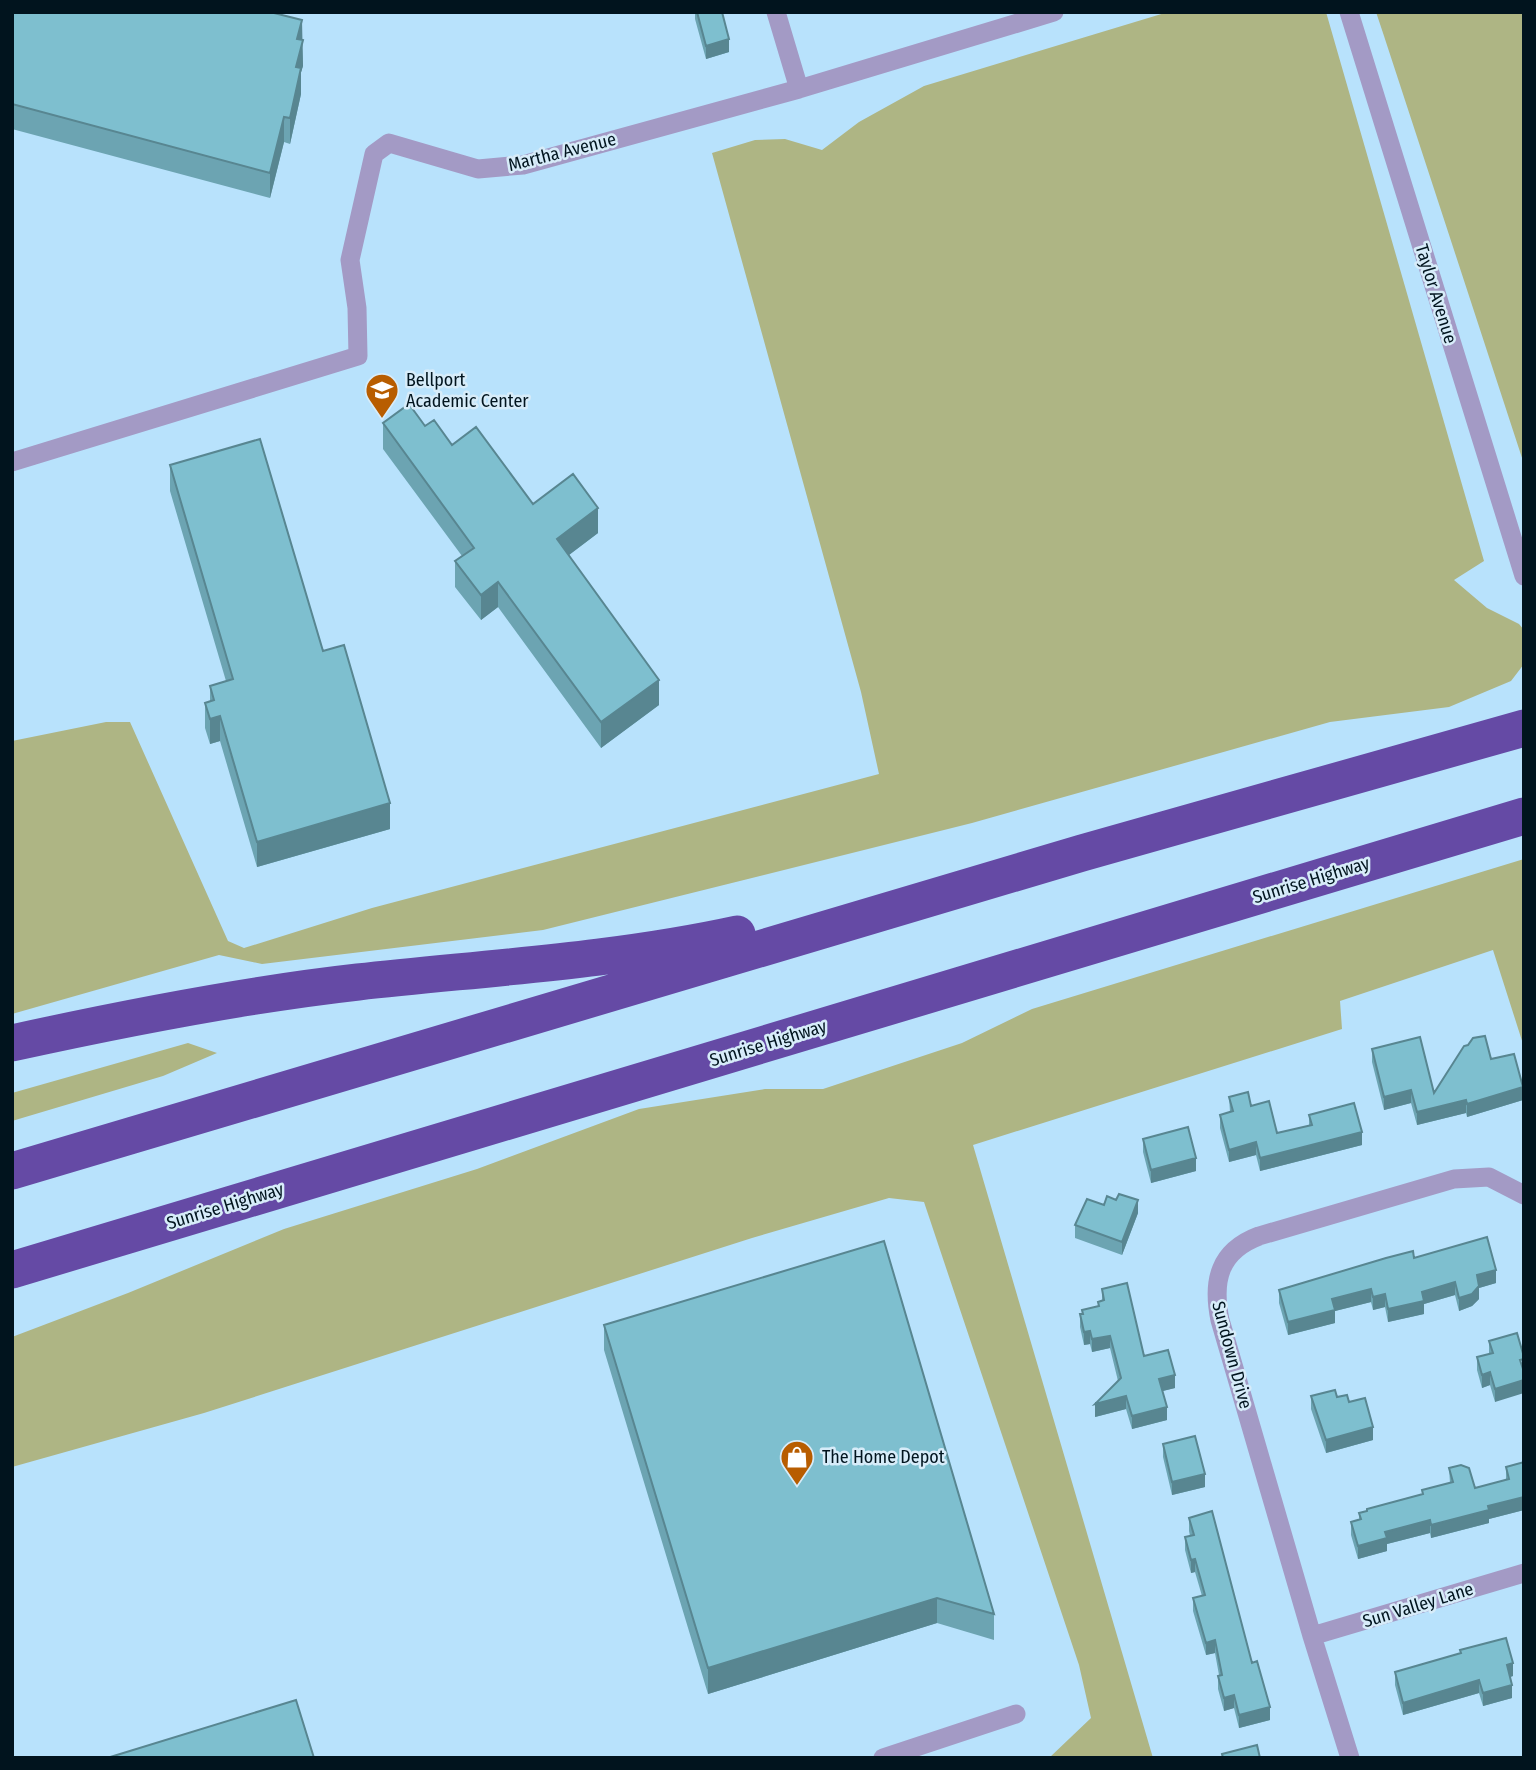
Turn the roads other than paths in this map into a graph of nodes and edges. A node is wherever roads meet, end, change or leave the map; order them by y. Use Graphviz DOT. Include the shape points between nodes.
graph roads {
  1 [pos="776,12"];
  2 [pos="1054,12"];
  3 [pos="1349,12"];
  4 [pos="799,89"];
  5 [pos="12,462"];
  6 [pos="1524,576"];
  7 [pos="1524,728"];
  8 [pos="1524,816"];
  9 [pos="1082,853"];
  10 [pos="12,1043"];
  11 [pos="12,1171"];
  12 [pos="1524,1195"];
  13 [pos="12,1270"];
  14 [pos="1524,1573"];
  15 [pos="1312,1636"];
  16 [pos="1016,1714"];
  17 [pos="883,1758"];
  18 [pos="1350,1758"];
  1 -- 4 [label="street"];
  2 -- 4 [label="street, Martha Avenue"];
  3 -- 6 [label="street, Taylor Avenue"];
  4 -- 5 [label="street, Martha Avenue" via="523,166 478,169 389,143 374,154 350,260 358,356"];
  7 -- 9 [label="highway"];
  8 -- 13 [label="highway, Sunrise Highway"];
  9 -- 10 [label="highway" via="677,946 329,986 181,1009"];
  9 -- 11 [label="highway"];
  12 -- 15 [label="street, Sundown Drive" via="1489,1177 1454,1179 1245,1241 1223,1263 1216,1290 1220,1320"];
  14 -- 15 [label="street, Sun Valley Lane"];
  15 -- 18 [label="street, Sundown Drive"];
  16 -- 17 [label="street"];
}
